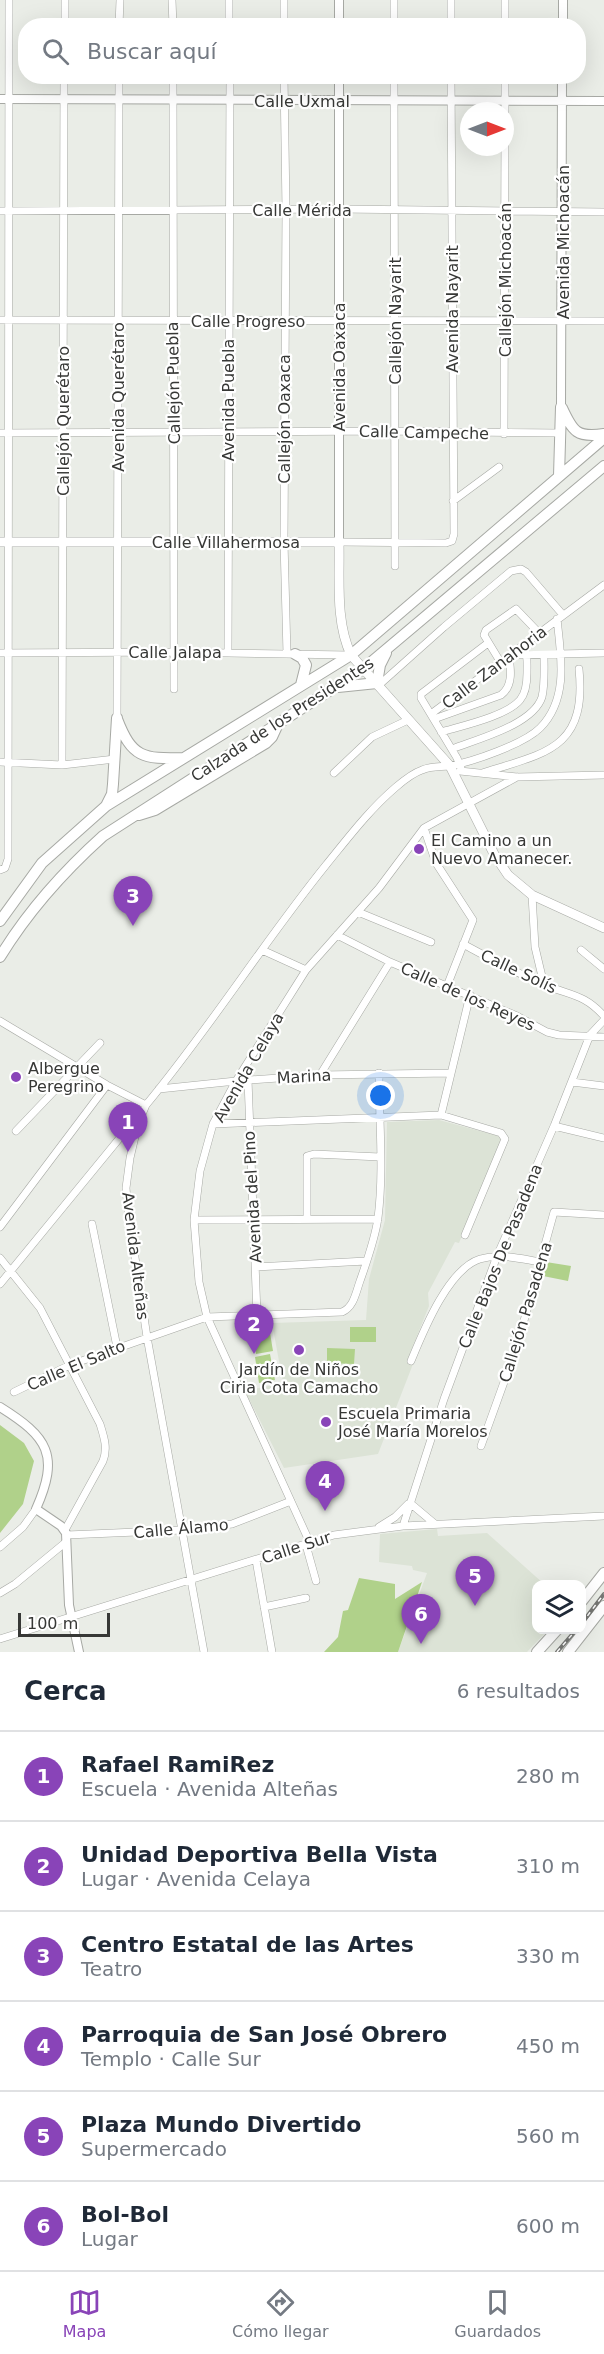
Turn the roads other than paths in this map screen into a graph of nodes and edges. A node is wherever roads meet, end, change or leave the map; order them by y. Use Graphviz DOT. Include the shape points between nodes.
graph roads {
  1 [pos="9,0"];
  2 [pos="65,0"];
  3 [pos="120,0"];
  4 [pos="172,0"];
  5 [pos="229,0"];
  6 [pos="284,0"];
  7 [pos="339,0"];
  8 [pos="394,0"];
  9 [pos="451,0"];
  10 [pos="506,0"];
  11 [pos="563,0"];
  12 [pos="65,18"];
  13 [pos="120,18"];
  14 [pos="172,18"];
  15 [pos="230,18"];
  16 [pos="284,18"];
  17 [pos="339,18"];
  18 [pos="394,18"];
  19 [pos="451,18"];
  20 [pos="505,18"];
  21 [pos="563,18"];
  22 [pos="64,84"];
  23 [pos="119,84"];
  24 [pos="173,84"];
  25 [pos="230,84"];
  26 [pos="284,84"];
  27 [pos="339,84"];
  28 [pos="394,84"];
  29 [pos="451,84"];
  30 [pos="505,84"];
  31 [pos="562,84"];
  32 [pos="5,99"];
  33 [pos="64,100"];
  34 [pos="118,100"];
  35 [pos="173,100"];
  36 [pos="284,100"];
  37 [pos="394,100"];
  38 [pos="231,101"];
  39 [pos="339,101"];
  40 [pos="450,101"];
  41 [pos="505,101"];
  42 [pos="604,101"];
  43 [pos="562,102"];
  44 [pos="505,156"];
  45 [pos="340,209"];
  46 [pos="9,210"];
  47 [pos="286,210"];
  48 [pos="396,210"];
  49 [pos="0,211"];
  50 [pos="63,211"];
  51 [pos="119,211"];
  52 [pos="172,211"];
  53 [pos="230,211"];
  54 [pos="452,211"];
  55 [pos="506,212"];
  56 [pos="562,212"];
  57 [pos="604,212"];
  58 [pos="0,320"];
  59 [pos="9,320"];
  60 [pos="63,321"];
  61 [pos="118,321"];
  62 [pos="172,321"];
  63 [pos="228,321"];
  64 [pos="285,321"];
  65 [pos="339,321"];
  66 [pos="394,321"];
  67 [pos="505,321"];
  68 [pos="562,321"];
  69 [pos="604,321"];
  70 [pos="451,322"];
  71 [pos="561,407"];
  72 [pos="394,431"];
  73 [pos="174,432"];
  74 [pos="228,432"];
  75 [pos="284,432"];
  76 [pos="339,432"];
  77 [pos="451,432"];
  78 [pos="0,433"];
  79 [pos="9,433"];
  80 [pos="63,433"];
  81 [pos="118,433"];
  82 [pos="559,433"];
  83 [pos="504,434"];
  84 [pos="604,436"];
  85 [pos="604,466"];
  86 [pos="499,467"];
  87 [pos="559,476"];
  88 [pos="453,501"];
  89 [pos="452,541"];
  90 [pos="4,542"];
  91 [pos="118,542"];
  92 [pos="174,542"];
  93 [pos="228,542"];
  94 [pos="284,542"];
  95 [pos="339,542"];
  96 [pos="394,542"];
  97 [pos="63,543"];
  98 [pos="395,566"];
  99 [pos="604,585"];
  100 [pos="560,617"];
  101 [pos="539,633"];
  102 [pos="488,643"];
  103 [pos="523,646"];
  104 [pos="387,650"];
  105 [pos="63,652"];
  106 [pos="118,652"];
  107 [pos="174,652"];
  108 [pos="228,652"];
  109 [pos="4,653"];
  110 [pos="604,653"];
  111 [pos="291,654"];
  112 [pos="561,654"];
  113 [pos="351,655"];
  114 [pos="527,655"];
  115 [pos="544,655"];
  116 [pos="510,656"];
  117 [pos="501,663"];
  118 [pos="363,669"];
  119 [pos="579,669"];
  120 [pos="378,684"];
  121 [pos="301,685"];
  122 [pos="335,687"];
  123 [pos="174,689"];
  124 [pos="433,716"];
  125 [pos="117,718"];
  126 [pos="408,720"];
  127 [pos="441,732"];
  128 [pos="452,749"];
  129 [pos="183,758"];
  130 [pos="115,759"];
  131 [pos="4,762"];
  132 [pos="62,765"];
  133 [pos="456,768"];
  134 [pos="334,773"];
  135 [pos="482,773"];
  136 [pos="604,775"];
  137 [pos="517,777"];
  138 [pos="468,804"];
  139 [pos="106,806"];
  140 [pos="424,828"];
  141 [pos="2,869"];
  142 [pos="532,895"];
  143 [pos="358,912"];
  144 [pos="0,921"];
  145 [pos="604,928"];
  146 [pos="337,935"];
  147 [pos="431,942"];
  148 [pos="463,945"];
  149 [pos="262,950"];
  150 [pos="581,950"];
  151 [pos="0,957"];
  152 [pos="390,962"];
  153 [pos="604,969"];
  154 [pos="306,970"];
  155 [pos="544,985"];
  156 [pos="447,986"];
  157 [pos="470,994"];
  158 [pos="604,1018"];
  159 [pos="0,1021"];
  160 [pos="590,1035"];
  161 [pos="604,1037"];
  162 [pos="100,1043"];
  163 [pos="77,1067"];
  164 [pos="379,1073"];
  165 [pos="450,1073"];
  166 [pos="320,1075"];
  167 [pos="248,1080"];
  168 [pos="236,1081"];
  169 [pos="572,1082"];
  170 [pos="107,1085"];
  171 [pos="604,1086"];
  172 [pos="159,1089"];
  173 [pos="146,1106"];
  174 [pos="441,1115"];
  175 [pos="379,1117"];
  176 [pos="249,1121"];
  177 [pos="213,1124"];
  178 [pos="554,1126"];
  179 [pos="16,1131"];
  180 [pos="604,1138"];
  181 [pos="381,1157"];
  182 [pos="604,1215"];
  183 [pos="308,1219"];
  184 [pos="378,1219"];
  185 [pos="194,1220"];
  186 [pos="254,1220"];
  187 [pos="92,1224"];
  188 [pos="0,1227"];
  189 [pos="465,1235"];
  190 [pos="497,1256"];
  191 [pos="0,1258"];
  192 [pos="366,1261"];
  193 [pos="540,1262"];
  194 [pos="256,1268"];
  195 [pos="10,1271"];
  196 [pos="0,1284"];
  197 [pos="257,1315"];
  198 [pos="207,1317"];
  199 [pos="147,1337"];
  200 [pos="117,1347"];
  201 [pos="411,1361"];
  202 [pos="70,1365"];
  203 [pos="14,1392"];
  204 [pos="0,1407"];
  205 [pos="481,1446"];
  206 [pos="291,1501"];
  207 [pos="411,1502"];
  208 [pos="36,1509"];
  209 [pos="604,1516"];
  210 [pos="435,1524"];
  211 [pos="403,1526"];
  212 [pos="376,1529"];
  213 [pos="183,1530"];
  214 [pos="66,1536"];
  215 [pos="308,1544"];
  216 [pos="0,1547"];
  217 [pos="256,1560"];
  218 [pos="604,1573"];
  219 [pos="192,1579"];
  220 [pos="316,1581"];
  221 [pos="0,1593"];
  222 [pos="586,1596"];
  223 [pos="306,1598"];
  224 [pos="264,1606"];
  225 [pos="604,1606"];
  226 [pos="72,1617"];
  227 [pos="553,1634"];
  228 [pos="0,1639"];
  229 [pos="79,1652"];
  230 [pos="204,1652"];
  231 [pos="272,1652"];
  232 [pos="537,1652"];
  233 [pos="567,1652"];
  1 -- 32 [label="street"];
  2 -- 12 [label="street"];
  3 -- 13 [label="street"];
  4 -- 14 [label="street"];
  5 -- 15 [label="street"];
  6 -- 16 [label="street"];
  7 -- 17 [label="street"];
  8 -- 18 [label="street"];
  9 -- 19 [label="street"];
  10 -- 20 [label="street"];
  11 -- 21 [label="street"];
  22 -- 33 [label="street, Callejón Querétaro"];
  23 -- 34 [label="street, Avenida Querétaro"];
  24 -- 35 [label="street, Callejón Puebla"];
  25 -- 38 [label="street, Avenida Puebla"];
  26 -- 36 [label="street, Callejón Oaxaca"];
  27 -- 39 [label="street, Avenida Oaxaca"];
  28 -- 37 [label="street, Callejón Nayarit"];
  29 -- 40 [label="street, Avenida Nayarit"];
  30 -- 41 [label="street"];
  31 -- 43 [label="street, Avenida Michoacán"];
  32 -- 33 [label="street, Calle Uxmal"];
  32 -- 46 [label="street"];
  33 -- 34 [label="street, Calle Uxmal"];
  33 -- 50 [label="street, Callejón Querétaro"];
  34 -- 35 [label="street, Calle Uxmal"];
  34 -- 51 [label="street, Avenida Querétaro"];
  35 -- 38 [label="street, Calle Uxmal"];
  35 -- 52 [label="street, Callejón Puebla"];
  36 -- 38 [label="street, Calle Uxmal"];
  36 -- 39 [label="street, Calle Uxmal"];
  36 -- 47 [label="street, Callejón Oaxaca"];
  37 -- 39 [label="street, Calle Uxmal"];
  37 -- 40 [label="street, Calle Uxmal"];
  37 -- 48 [label="street, Callejón Nayarit"];
  38 -- 53 [label="street, Avenida Puebla"];
  39 -- 45 [label="street, Avenida Oaxaca"];
  40 -- 41 [label="street, Calle Uxmal"];
  40 -- 54 [label="street, Avenida Nayarit"];
  41 -- 43 [label="street, Calle Uxmal"];
  42 -- 43 [label="street, Calle Uxmal"];
  43 -- 56 [label="street, Avenida Michoacán"];
  44 -- 55 [label="street, Callejón Michoacán"];
  45 -- 47 [label="street, Calle Mérida"];
  45 -- 48 [label="street, Calle Mérida"];
  45 -- 65 [label="street, Avenida Oaxaca"];
  46 -- 49 [label="street, Calle Mérida"];
  46 -- 50 [label="street, Calle Mérida"];
  46 -- 59 [label="street"];
  47 -- 53 [label="street, Calle Mérida"];
  47 -- 64 [label="street, Callejón Oaxaca"];
  48 -- 54 [label="street, Calle Mérida"];
  48 -- 66 [label="street, Callejón Nayarit"];
  50 -- 51 [label="street, Calle Mérida"];
  50 -- 60 [label="street, Callejón Querétaro"];
  51 -- 52 [label="street, Calle Mérida"];
  51 -- 61 [label="street, Avenida Querétaro"];
  52 -- 53 [label="street, Calle Mérida"];
  52 -- 62 [label="street, Callejón Puebla"];
  53 -- 63 [label="street, Avenida Puebla"];
  54 -- 55 [label="street, Calle Mérida"];
  54 -- 70 [label="street, Avenida Nayarit"];
  55 -- 56 [label="street, Calle Mérida"];
  55 -- 67 [label="street, Callejón Michoacán"];
  56 -- 57 [label="street, Calle Mérida"];
  56 -- 68 [label="street, Avenida Michoacán"];
  58 -- 59 [label="street, Calle Progreso"];
  59 -- 60 [label="street, Calle Progreso"];
  59 -- 79 [label="street"];
  60 -- 61 [label="street, Calle Progreso"];
  60 -- 80 [label="street, Callejón Querétaro"];
  61 -- 62 [label="street, Calle Progreso"];
  61 -- 81 [label="street, Avenida Querétaro"];
  62 -- 63 [label="street, Calle Progreso"];
  62 -- 73 [label="street, Callejón Puebla"];
  63 -- 64 [label="street, Calle Progreso"];
  63 -- 74 [label="street, Avenida Puebla"];
  64 -- 65 [label="street, Calle Progreso"];
  64 -- 75 [label="street, Callejón Oaxaca"];
  65 -- 66 [label="street, Calle Progreso"];
  65 -- 76 [label="street, Avenida Oaxaca"];
  66 -- 70 [label="street, Calle Progreso"];
  66 -- 72 [label="street, Callejón Nayarit"];
  67 -- 68 [label="street, Calle Progreso"];
  67 -- 70 [label="street, Calle Progreso"];
  67 -- 83 [label="street, Callejón Michoacán"];
  68 -- 69 [label="street, Calle Progreso"];
  68 -- 71 [label="street, Avenida Michoacán"];
  70 -- 77 [label="street, Avenida Nayarit"];
  71 -- 82 [label="main road"];
  71 -- 84 [label="main road" via="578,433"];
  72 -- 76 [label="street, Calle Campeche"];
  72 -- 77 [label="street, Calle Campeche"];
  72 -- 96 [label="street, Callejón Nayarit"];
  73 -- 74 [label="street, Calle Campeche"];
  73 -- 81 [label="street, Calle Campeche"];
  73 -- 92 [label="street, Callejón Puebla"];
  74 -- 75 [label="street, Calle Campeche"];
  74 -- 93 [label="street, Avenida Puebla"];
  75 -- 76 [label="street, Calle Campeche"];
  75 -- 94 [label="street, Callejón Oaxaca"];
  76 -- 95 [label="street, Avenida Oaxaca"];
  77 -- 83 [label="street, Calle Campeche"];
  77 -- 88 [label="street, Avenida Nayarit"];
  78 -- 79 [label="street, Calle Campeche"];
  79 -- 80 [label="street, Calle Campeche"];
  79 -- 90 [label="street"];
  80 -- 81 [label="street, Calle Campeche"];
  80 -- 97 [label="street, Callejón Querétaro"];
  81 -- 91 [label="street, Avenida Querétaro"];
  82 -- 83 [label="street, Calle Campeche"];
  82 -- 87 [label="main road"];
  84 -- 87 [label="main road, Calzada de los Presidentes"];
  85 -- 104 [label="main road, Calzada de los Presidentes"];
  86 -- 88 [label="street"];
  87 -- 113 [label="main road, Calzada de los Presidentes"];
  88 -- 89 [label="street, Avenida Nayarit"];
  89 -- 96 [label="street, Calle Villahermosa"];
  90 -- 97 [label="main road, Calle Villahermosa"];
  90 -- 109 [label="street"];
  91 -- 92 [label="main road, Calle Villahermosa"];
  91 -- 97 [label="main road, Calle Villahermosa"];
  91 -- 106 [label="street, Avenida Querétaro"];
  92 -- 93 [label="main road, Calle Villahermosa"];
  92 -- 107 [label="street, Callejón Puebla"];
  93 -- 94 [label="main road, Calle Villahermosa"];
  93 -- 108 [label="street, Avenida Puebla"];
  94 -- 95 [label="main road, Calle Villahermosa"];
  94 -- 111 [label="street, Callejón Oaxaca"];
  95 -- 96 [label="street, Calle Villahermosa"];
  95 -- 113 [label="main road, Avenida Oaxaca" via="341,624"];
  96 -- 98 [label="street, Callejón Nayarit"];
  97 -- 105 [label="street, Callejón Querétaro"];
  99 -- 100 [label="street, Calle Zanahoria"];
  100 -- 101 [label="street, Calle Zanahoria"];
  100 -- 112 [label="street"];
  100 -- 120 [label="street" via="526,572 511,570"];
  101 -- 102 [label="street" via="515,609 483,634"];
  101 -- 103 [label="street, Calle Zanahoria"];
  102 -- 117 [label="street"];
  102 -- 124 [label="street" via="423,692 421,697"];
  103 -- 114 [label="street"];
  103 -- 116 [label="street, Calle Zanahoria"];
  104 -- 118 [label="main road, Calzada de los Presidentes"];
  104 -- 120 [label="main road"];
  105 -- 106 [label="street, Calle Jalapa"];
  105 -- 109 [label="street, Calle Jalapa"];
  105 -- 132 [label="street, Callejón Querétaro"];
  106 -- 107 [label="street, Calle Jalapa"];
  106 -- 125 [label="street, Avenida Querétaro"];
  107 -- 108 [label="street, Calle Jalapa"];
  107 -- 123 [label="street, Callejón Puebla"];
  108 -- 111 [label="street, Calle Jalapa"];
  109 -- 131 [label="street"];
  110 -- 112 [label="street"];
  111 -- 113 [label="street, Calle Jalapa"];
  111 -- 121 [label="main road" via="302,658 306,665"];
  112 -- 115 [label="street"];
  112 -- 133 [label="street" via="556,704 540,728 514,745"];
  113 -- 118 [label="main road"];
  113 -- 121 [label="main road, Calzada de los Presidentes"];
  114 -- 115 [label="street"];
  114 -- 116 [label="street"];
  114 -- 127 [label="street" via="524,693 515,705"];
  115 -- 128 [label="street" via="542,696 532,711 516,724"];
  116 -- 117 [label="street, Calle Zanahoria"];
  116 -- 124 [label="street" via="510,681 501,695"];
  117 -- 124 [label="street, Calle Zanahoria"];
  118 -- 120 [label="main road"];
  118 -- 122 [label="main road, Calzada de los Presidentes"];
  119 -- 135 [label="street" via="577,717 562,741 531,759"];
  120 -- 122 [label="main road"];
  120 -- 126 [label="main road"];
  121 -- 129 [label="main road, Calzada de los Presidentes"];
  122 -- 151 [label="main road, Calzada de los Presidentes" via="103,836 35,905"];
  124 -- 127 [label="street"];
  125 -- 129 [label="main road" via="135,751 152,758"];
  125 -- 130 [label="main road"];
  126 -- 133 [label="main road"];
  126 -- 134 [label="street" via="372,737"];
  127 -- 128 [label="street"];
  128 -- 133 [label="street"];
  129 -- 139 [label="main road, Calzada de los Presidentes"];
  130 -- 132 [label="street"];
  130 -- 139 [label="main road" via="112,794"];
  131 -- 132 [label="street"];
  131 -- 141 [label="street" via="8,859"];
  133 -- 135 [label="street"];
  133 -- 138 [label="main road"];
  133 -- 149 [label="street, Avenida Alteñas" via="431,766 421,770 377,804"];
  135 -- 137 [label="street"];
  136 -- 137 [label="street"];
  137 -- 138 [label="street, Avenida Celaya"];
  138 -- 140 [label="street, Avenida Celaya"];
  138 -- 142 [label="main road" via="508,875"];
  139 -- 144 [label="main road, Calzada de los Presidentes" via="42,863"];
  140 -- 143 [label="street, Avenida Celaya"];
  140 -- 148 [label="street" via="436,863 473,920"];
  142 -- 145 [label="main road"];
  142 -- 155 [label="street" via="535,947"];
  143 -- 146 [label="street, Avenida Celaya"];
  143 -- 147 [label="street"];
  146 -- 152 [label="street, Calle de los Reyes"];
  146 -- 154 [label="street, Avenida Celaya"];
  148 -- 155 [label="street, Calle Solís"];
  148 -- 156 [label="street"];
  149 -- 154 [label="street"];
  149 -- 172 [label="street, Avenida Alteñas"];
  150 -- 153 [label="street"];
  152 -- 156 [label="street, Calle de los Reyes"];
  152 -- 166 [label="street"];
  154 -- 168 [label="street, Avenida Celaya"];
  155 -- 158 [label="street, Calle Solís" via="579,996"];
  156 -- 157 [label="street, Calle de los Reyes"];
  157 -- 160 [label="street, Calle de los Reyes" via="547,1032"];
  157 -- 165 [label="street"];
  158 -- 160 [label="street, Calle Bajos De Pasadena"];
  159 -- 163 [label="street"];
  160 -- 161 [label="street, Calle de los Reyes"];
  160 -- 169 [label="street, Calle Bajos De Pasadena"];
  162 -- 163 [label="street"];
  163 -- 170 [label="street"];
  163 -- 179 [label="street"];
  164 -- 165 [label="street, Marina"];
  164 -- 166 [label="street, Marina"];
  164 -- 175 [label="street"];
  165 -- 174 [label="street"];
  166 -- 167 [label="street, Marina"];
  167 -- 168 [label="street, Marina"];
  167 -- 176 [label="street, Avenida del Pino"];
  168 -- 172 [label="street, Marina"];
  168 -- 177 [label="street, Avenida Celaya"];
  169 -- 171 [label="street"];
  169 -- 178 [label="street, Calle Bajos De Pasadena"];
  170 -- 173 [label="street"];
  170 -- 188 [label="street"];
  172 -- 173 [label="street, Avenida Alteñas"];
  173 -- 195 [label="street"];
  173 -- 199 [label="street, Avenida Alteñas" via="138,1124 126,1188"];
  174 -- 175 [label="street"];
  174 -- 189 [label="street" via="501,1133 505,1139"];
  175 -- 176 [label="street"];
  175 -- 181 [label="street"];
  176 -- 177 [label="street"];
  176 -- 186 [label="street, Avenida del Pino"];
  177 -- 185 [label="street, Avenida Celaya" via="200,1171"];
  178 -- 180 [label="street"];
  178 -- 190 [label="street, Calle Bajos De Pasadena"];
  181 -- 183 [label="street" via="307,1156"];
  181 -- 184 [label="street"];
  182 -- 193 [label="street, Callejón Pasadena" via="554,1212"];
  183 -- 184 [label="street"];
  183 -- 186 [label="street"];
  184 -- 192 [label="street"];
  185 -- 186 [label="street"];
  185 -- 198 [label="street, Avenida Celaya" via="199,1282"];
  186 -- 194 [label="street, Avenida del Pino"];
  187 -- 200 [label="street"];
  190 -- 193 [label="street"];
  190 -- 201 [label="street" via="479,1260 461,1272 426,1322"];
  190 -- 207 [label="street, Calle Bajos De Pasadena"];
  191 -- 195 [label="street"];
  192 -- 194 [label="street"];
  192 -- 197 [label="street, Calle El Salto" via="350,1307 342,1312"];
  193 -- 205 [label="street, Callejón Pasadena" via="517,1347"];
  194 -- 197 [label="street, Avenida del Pino"];
  195 -- 196 [label="street"];
  195 -- 202 [label="street" via="40,1308"];
  197 -- 198 [label="street, Calle El Salto"];
  198 -- 199 [label="street, Calle El Salto"];
  198 -- 206 [label="street, Avenida Celaya"];
  199 -- 200 [label="street, Calle El Salto"];
  199 -- 213 [label="street, Avenida Alteñas"];
  200 -- 202 [label="street, Calle El Salto"];
  202 -- 203 [label="street, Calle El Salto"];
  202 -- 214 [label="street" via="100,1424 106,1447 103,1461"];
  204 -- 208 [label="street" via="34,1430 42,1443 49,1472"];
  206 -- 213 [label="street, Calle Álamo" via="232,1524"];
  206 -- 215 [label="street, Avenida Celaya"];
  207 -- 210 [label="street"];
  207 -- 211 [label="street, Calle Bajos De Pasadena"];
  207 -- 212 [label="street, Calle Bajos De Pasadena"];
  208 -- 214 [label="street"];
  208 -- 216 [label="street"];
  209 -- 210 [label="street, Calle Sur"];
  210 -- 211 [label="street, Calle Sur"];
  211 -- 212 [label="street, Calle Sur"];
  212 -- 215 [label="street, Calle Sur" via="334,1535"];
  213 -- 214 [label="street, Calle Álamo"];
  213 -- 219 [label="street, Avenida Alteñas"];
  214 -- 221 [label="street"];
  214 -- 226 [label="street"];
  215 -- 217 [label="street, Calle Sur"];
  215 -- 220 [label="street, Avenida Celaya"];
  217 -- 219 [label="street, Calle Sur"];
  217 -- 224 [label="street"];
  218 -- 222 [label="main road"];
  219 -- 226 [label="street, Calle Sur"];
  219 -- 230 [label="street, Avenida Alteñas"];
  223 -- 224 [label="street"];
  224 -- 231 [label="street"];
  225 -- 233 [label="main road"];
  226 -- 228 [label="street, Calle Sur"];
  226 -- 229 [label="street"];
  227 -- 232 [label="main road"];
}
